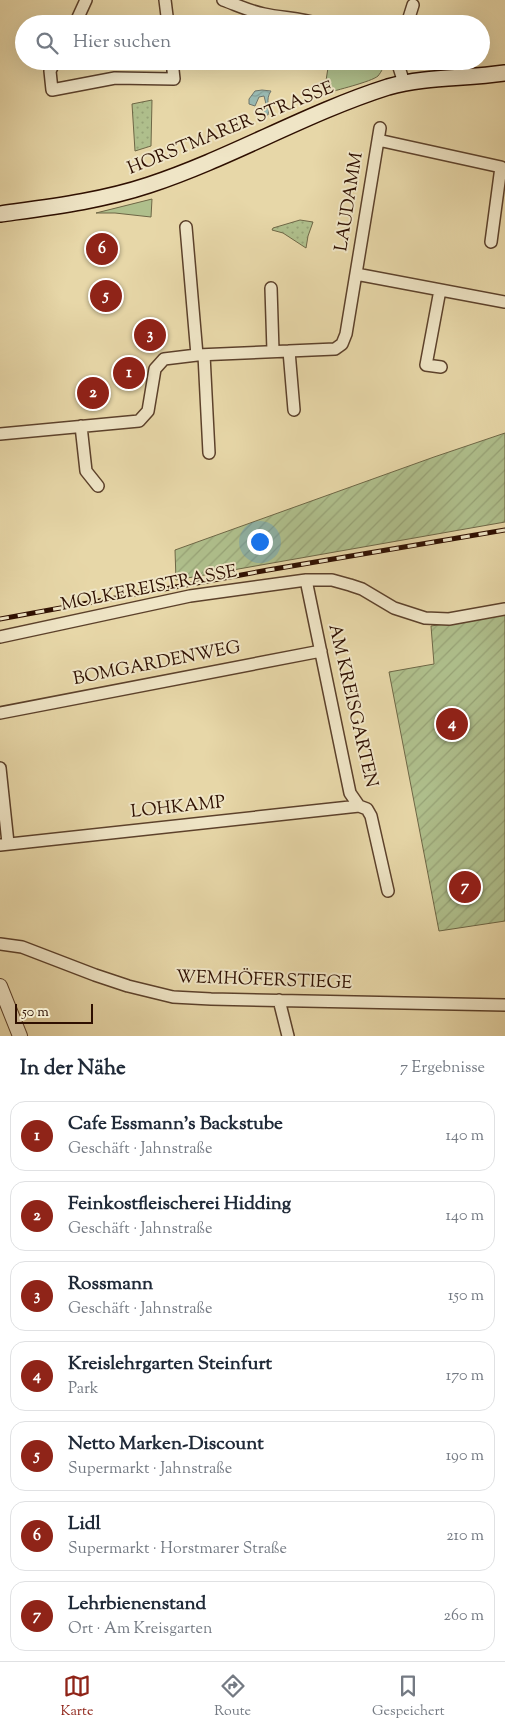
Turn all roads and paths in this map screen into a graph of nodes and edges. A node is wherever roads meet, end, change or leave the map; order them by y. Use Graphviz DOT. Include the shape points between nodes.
graph roads {
  1 [pos="86,0"];
  2 [pos="165,0"];
  3 [pos="223,0"];
  4 [pos="413,5"];
  5 [pos="79,15"];
  6 [pos="167,15"];
  7 [pos="272,15"];
  8 [pos="410,15"];
  9 [pos="50,70"];
  10 [pos="173,70"];
  11 [pos="400,70"];
  12 [pos="505,72"];
  13 [pos="404,83"];
  14 [pos="380,128"];
  15 [pos="378,140"];
  16 [pos="0,214"];
  17 [pos="186,228"];
  18 [pos="491,242"];
  19 [pos="356,274"];
  20 [pos="271,288"];
  21 [pos="440,290"];
  22 [pos="505,302"];
  23 [pos="274,351"];
  24 [pos="289,351"];
  25 [pos="200,355"];
  26 [pos="441,367"];
  27 [pos="294,410"];
  28 [pos="81,426"];
  29 [pos="0,434"];
  30 [pos="209,453"];
  31 [pos="98,486"];
  32 [pos="306,580"];
  33 [pos="505,609"];
  34 [pos="0,637"];
  35 [pos="321,650"];
  36 [pos="0,713"];
  37 [pos="0,768"];
  38 [pos="359,806"];
  39 [pos="4,844"];
  40 [pos="388,891"];
  41 [pos="0,944"];
  42 [pos="0,986"];
  43 [pos="279,1000"];
  44 [pos="505,1005"];
  45 [pos="20,1036"];
  46 [pos="288,1036"];
  1 -- 5 [label="street"];
  2 -- 6 [label="street"];
  3 -- 7 [label="street" via="246,10"];
  4 -- 8 [label="street"];
  9 -- 10 [label="street" via="52,90 115,78 174,79"];
  11 -- 13 [label="street"];
  12 -- 13 [label="main road, HORSTMARER STRASSE"];
  13 -- 16 [label="main road, HORSTMARER STRASSE" via="317,113 251,144 148,185 70,205"];
  14 -- 15 [label="street, LAUDAMM"];
  15 -- 18 [label="street, LAUDAMM" via="501,167"];
  15 -- 19 [label="street, LAUDAMM"];
  17 -- 25 [label="street"];
  19 -- 21 [label="street, LAUDAMM"];
  19 -- 24 [label="street" via="342,344 335,349"];
  20 -- 23 [label="street"];
  21 -- 22 [label="street, LAUDAMM"];
  21 -- 26 [label="street" via="426,364"];
  23 -- 24 [label="street"];
  23 -- 25 [label="street"];
  24 -- 27 [label="street"];
  25 -- 28 [label="street" via="164,359 155,369 148,410 139,421"];
  25 -- 30 [label="street"];
  28 -- 29 [label="street"];
  28 -- 31 [label="street" via="86,471"];
  32 -- 33 [label="street, MOLKEREISTRASSE" via="350,584 394,608 425,618 449,619"];
  32 -- 34 [label="street, MOLKEREISTRASSE" via="190,596"];
  32 -- 35 [label="street, AM KREISGARTEN"];
  35 -- 36 [label="street, BOMGARDENWEG"];
  35 -- 38 [label="street, AM KREISGARTEN" via="350,793"];
  37 -- 39 [label="street"];
  38 -- 39 [label="street, LOHKAMP"];
  38 -- 40 [label="street, AM KREISGARTEN" via="371,816"];
  41 -- 43 [label="street, WEMHÖFERSTIEGE" via="22,947 128,986 173,997"];
  42 -- 45 [label="street"];
  43 -- 44 [label="street, WEMHÖFERSTIEGE"];
  43 -- 46 [label="street"];
}
